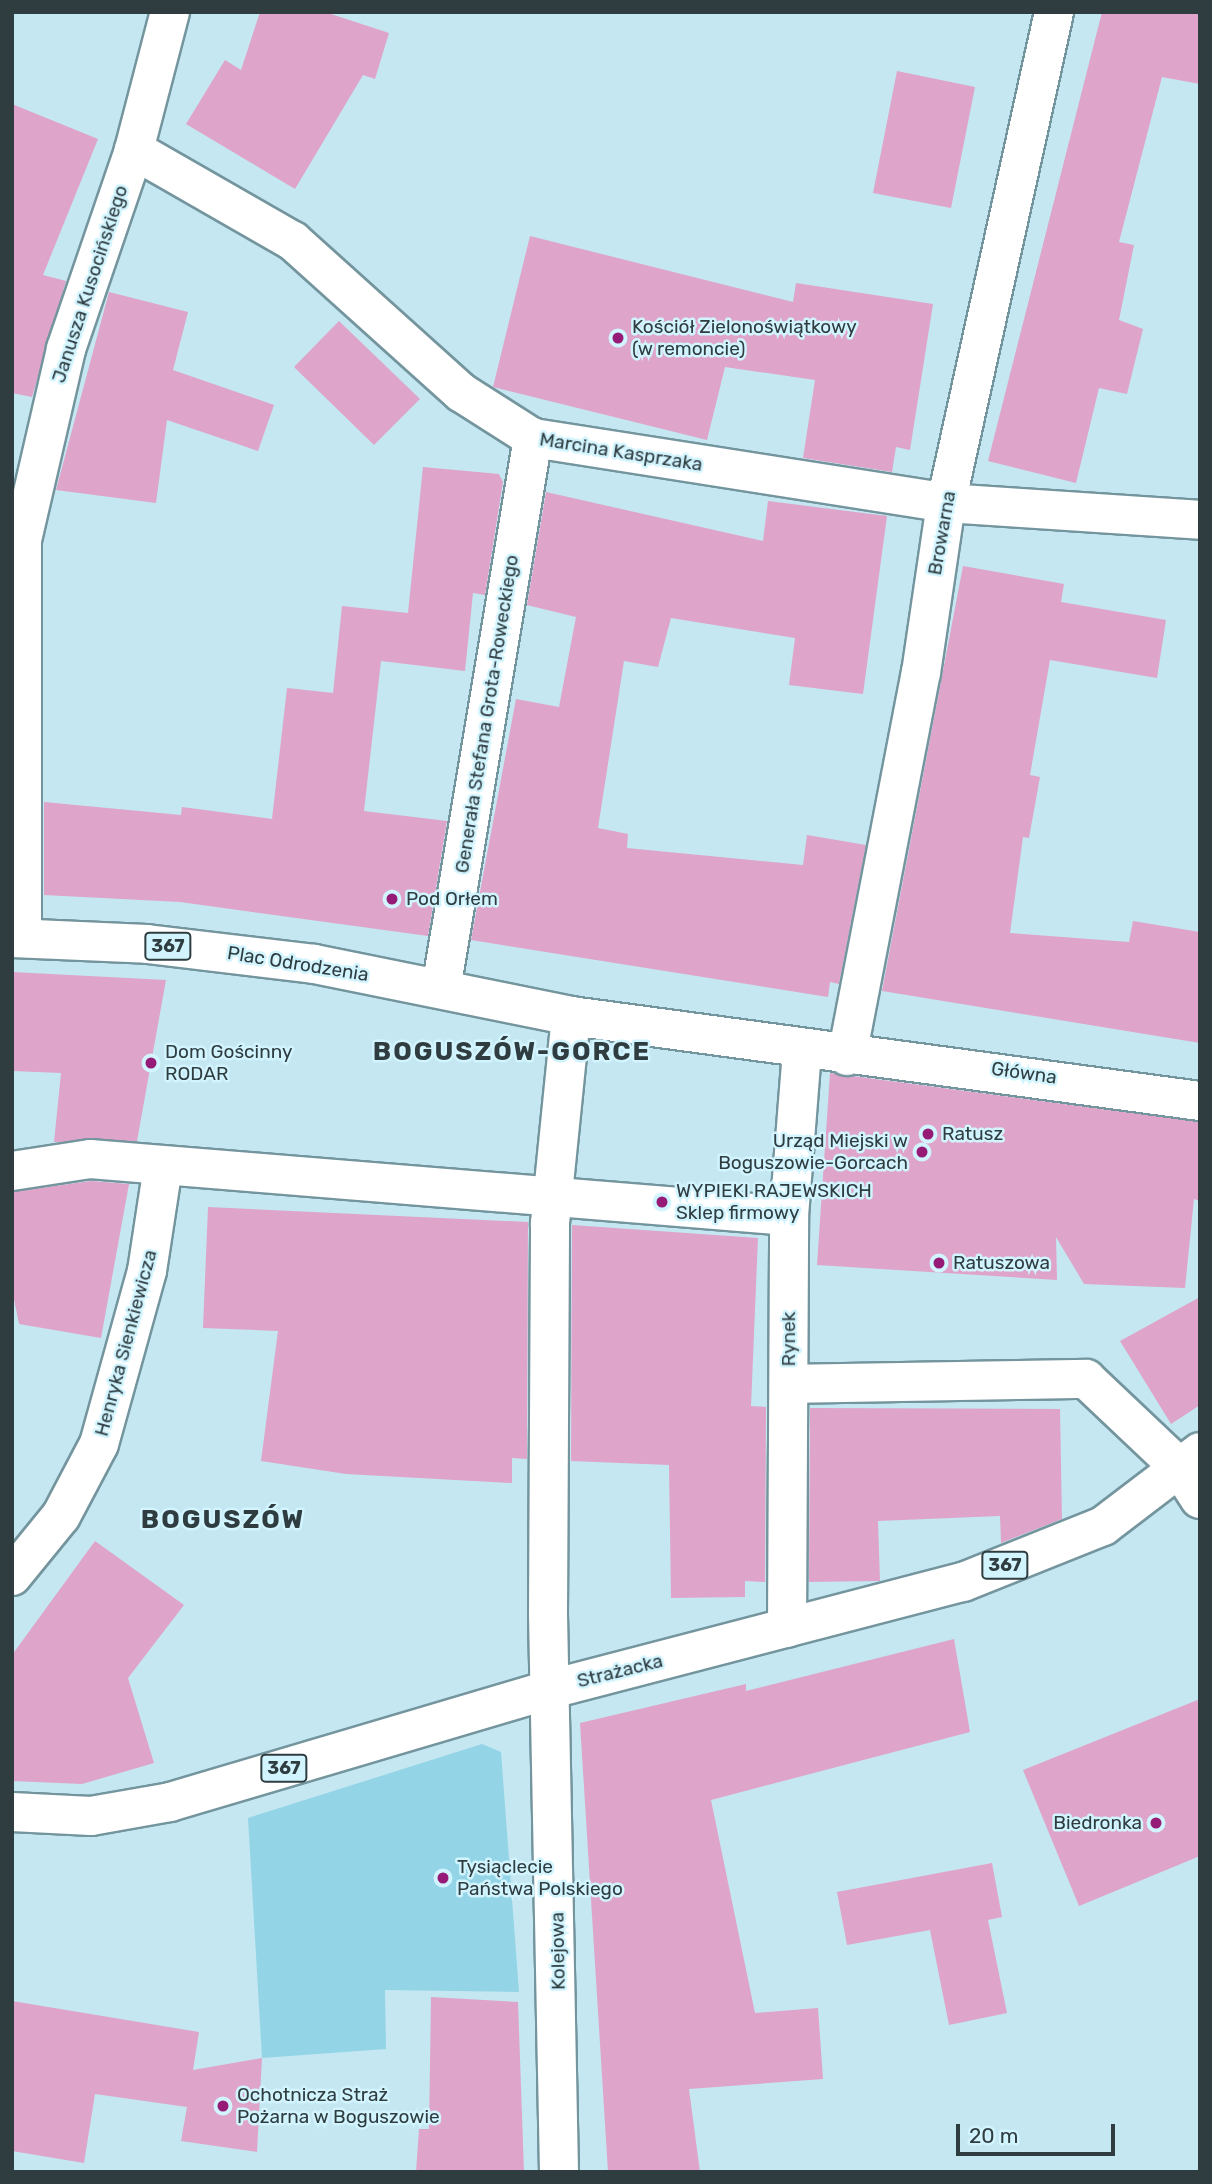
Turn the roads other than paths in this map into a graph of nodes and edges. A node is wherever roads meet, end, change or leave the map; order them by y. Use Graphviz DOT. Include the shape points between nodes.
graph roads {
  1 [pos="170,12"];
  2 [pos="1054,12"];
  3 [pos="134,150"];
  4 [pos="533,439"];
  5 [pos="946,503"];
  6 [pos="1200,520"];
  7 [pos="17,937"];
  8 [pos="441,989"];
  9 [pos="571,1016"];
  10 [pos="802,1051"];
  11 [pos="846,1056"];
  12 [pos="1200,1101"];
  13 [pos="163,1167"];
  14 [pos="12,1171"];
  15 [pos="552,1210"];
  16 [pos="789,1216"];
  17 [pos="789,1384"];
  18 [pos="1190,1459"];
  19 [pos="1200,1499"];
  20 [pos="12,1576"];
  21 [pos="787,1628"];
  22 [pos="551,1689"];
  23 [pos="12,1812"];
  24 [pos="559,2172"];
  1 -- 3 [label="street, Janusza Kusocińskiego"];
  2 -- 5 [label="street, Browarna"];
  3 -- 4 [label="street, Marcina Kasprzaka" via="293,241 463,393"];
  3 -- 7 [label="street, Janusza Kusocińskiego" via="66,349 22,540"];
  4 -- 5 [label="street, Marcina Kasprzaka"];
  4 -- 8 [label="street, Generała Stefana Grota-Roweckiego"];
  5 -- 6 [label="street, Marcina Kasprzaka"];
  5 -- 11 [label="street, Browarna" via="921,673"];
  7 -- 8 [label="street, Plac Odrodzenia / 367" via="314,964"];
  8 -- 9 [label="street, Plac Odrodzenia / 367"];
  9 -- 10 [label="street, Plac Odrodzenia / 367"];
  9 -- 15 [label="street"];
  10 -- 11 [label="street, Plac Odrodzenia / 367"];
  10 -- 16 [label="street, Rynek"];
  11 -- 12 [label="street, Główna / 367" via="998,1068"];
  13 -- 14 [label="street" via="90,1159"];
  13 -- 15 [label="street"];
  13 -- 20 [label="street, Henryka Sienkiewicza" via="147,1271 99,1444 61,1516"];
  15 -- 16 [label="street"];
  15 -- 22 [label="street, Kolejowa"];
  16 -- 17 [label="street, Rynek"];
  17 -- 18 [label="street" via="1086,1379"];
  17 -- 21 [label="street, Rynek"];
  18 -- 19 [label="street"];
  18 -- 21 [label="street, Strażacka / 367" via="1093,1530 963,1582"];
  21 -- 22 [label="street, Strażacka / 367"];
  22 -- 23 [label="street, Strażacka / 367" via="170,1802 91,1816"];
  22 -- 24 [label="street, Kolejowa"];
}
